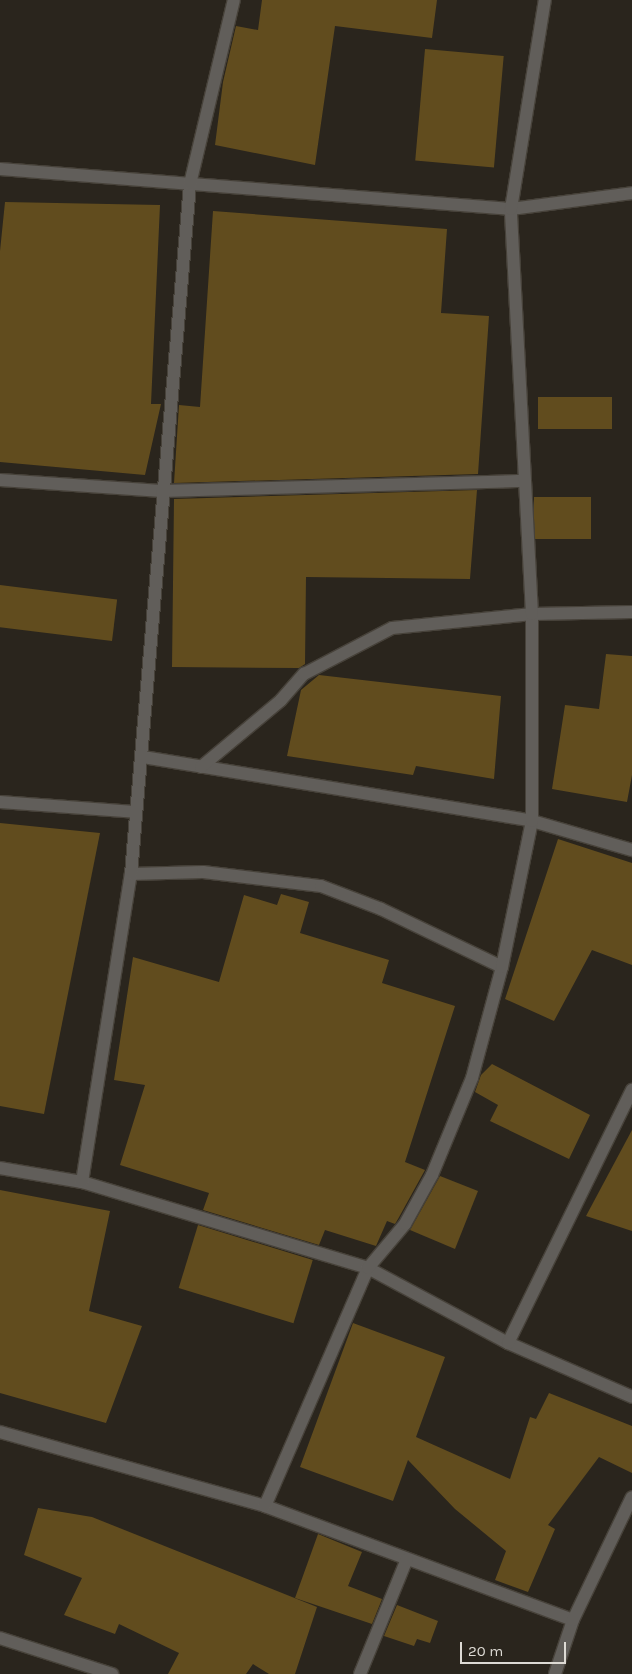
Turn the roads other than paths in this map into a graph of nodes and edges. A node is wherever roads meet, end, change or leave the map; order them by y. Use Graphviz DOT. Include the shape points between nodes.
graph roads {
  1 [pos="234,0"];
  2 [pos="545,0"];
  3 [pos="0,169"];
  4 [pos="190,184"];
  5 [pos="632,193"];
  6 [pos="511,209"];
  7 [pos="0,480"];
  8 [pos="525,481"];
  9 [pos="162,491"];
  10 [pos="632,612"];
  11 [pos="532,614"];
  12 [pos="143,757"];
  13 [pos="201,767"];
  14 [pos="0,802"];
  15 [pos="135,812"];
  16 [pos="532,821"];
  17 [pos="632,850"];
  18 [pos="131,874"];
  19 [pos="502,966"];
  20 [pos="632,1090"];
  21 [pos="0,1168"];
  22 [pos="82,1182"];
  23 [pos="368,1268"];
  24 [pos="508,1343"];
  25 [pos="632,1397"];
  26 [pos="0,1432"];
  27 [pos="632,1497"];
  28 [pos="265,1506"];
  29 [pos="407,1559"];
  30 [pos="573,1620"];
  31 [pos="0,1638"];
  32 [pos="112,1674"];
  33 [pos="360,1674"];
  34 [pos="555,1674"];
  1 -- 4 [label="street"];
  2 -- 6 [label="street"];
  3 -- 4 [label="street"];
  4 -- 6 [label="street"];
  4 -- 9 [label="street"];
  5 -- 6 [label="street"];
  6 -- 8 [label="street"];
  7 -- 9 [label="street"];
  8 -- 9 [label="street"];
  8 -- 11 [label="street"];
  9 -- 12 [label="street"];
  10 -- 11 [label="street"];
  11 -- 13 [label="street" via="392,628 304,674 281,700"];
  11 -- 16 [label="street"];
  12 -- 13 [label="street"];
  12 -- 15 [label="street"];
  13 -- 16 [label="street"];
  14 -- 15 [label="street"];
  15 -- 18 [label="street"];
  16 -- 17 [label="street"];
  16 -- 19 [label="street"];
  18 -- 19 [label="street" via="203,872 321,886 381,909"];
  18 -- 22 [label="street"];
  19 -- 23 [label="street" via="472,1078 432,1176 406,1224"];
  20 -- 24 [label="street"];
  21 -- 22 [label="street"];
  22 -- 23 [label="street"];
  23 -- 24 [label="street"];
  23 -- 28 [label="street"];
  24 -- 25 [label="street"];
  26 -- 28 [label="street"];
  27 -- 30 [label="street"];
  28 -- 29 [label="street"];
  29 -- 30 [label="street"];
  29 -- 33 [label="street"];
  30 -- 34 [label="street"];
  31 -- 32 [label="street"];
}
